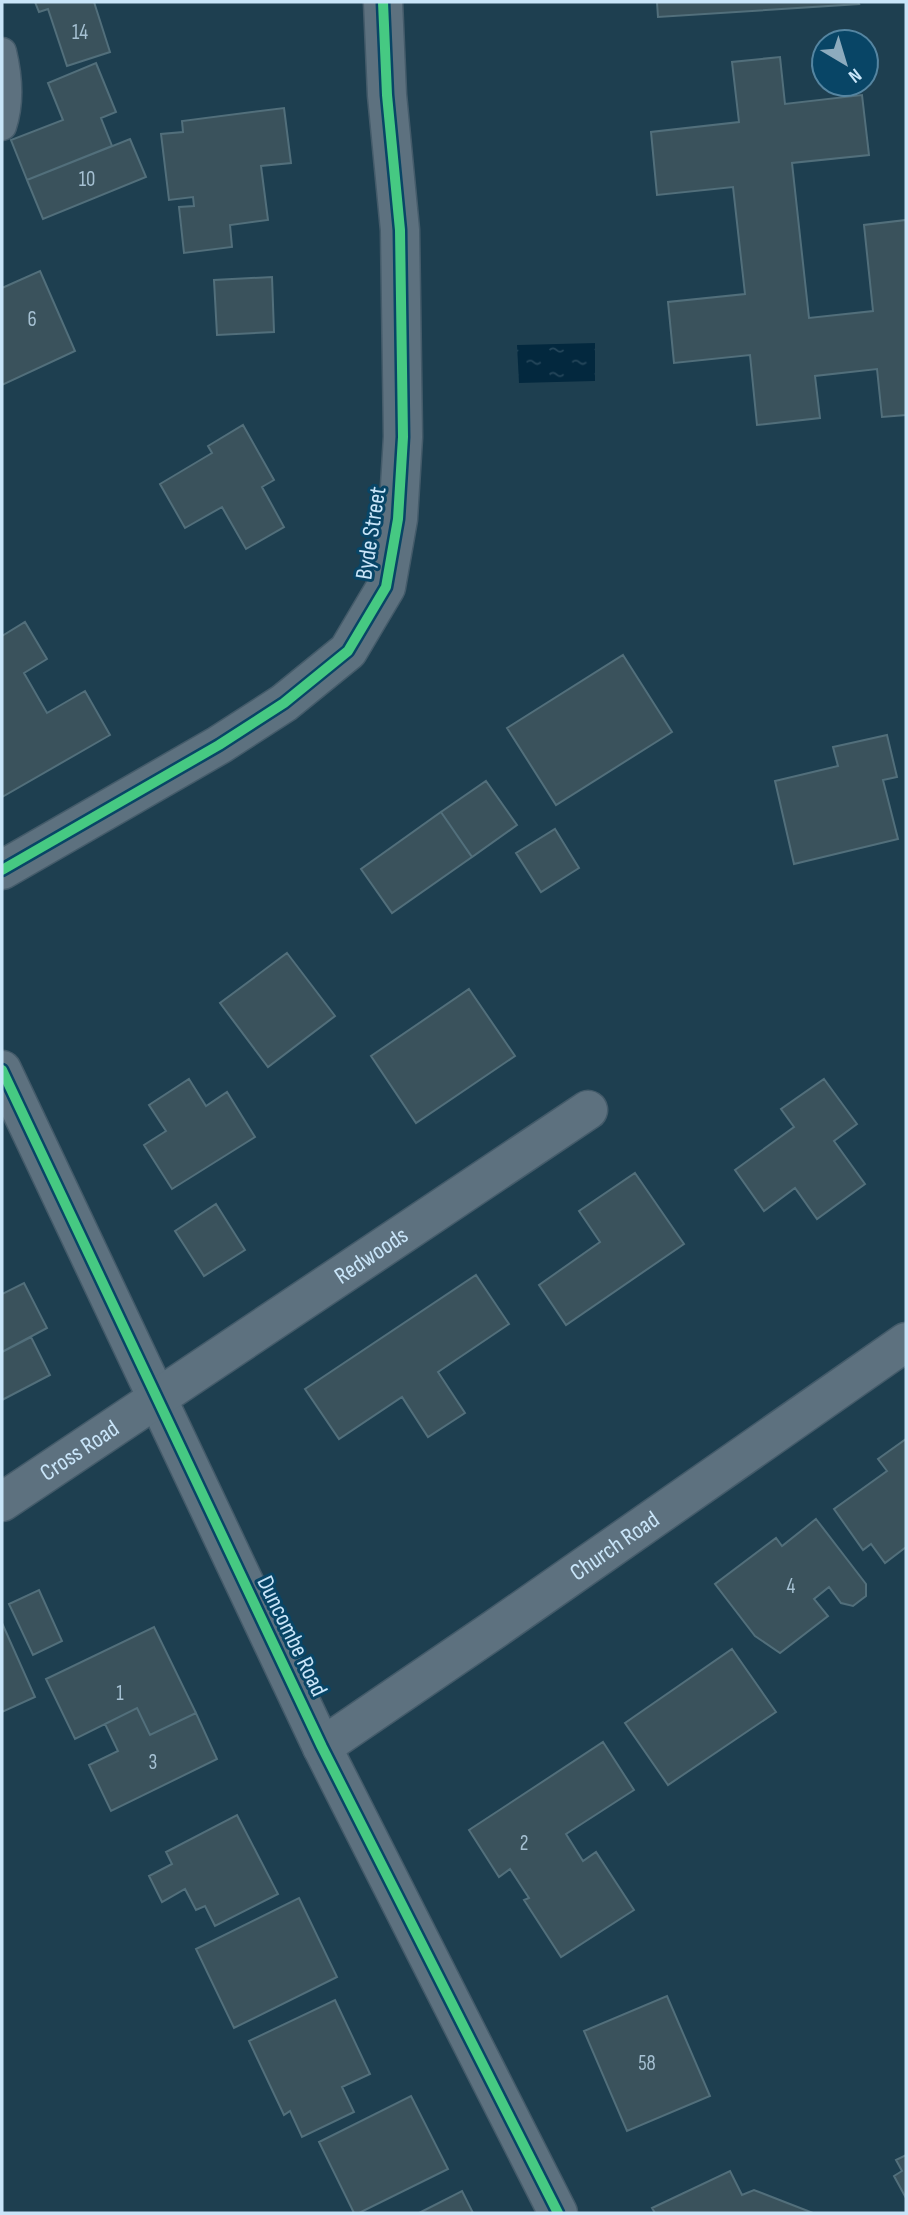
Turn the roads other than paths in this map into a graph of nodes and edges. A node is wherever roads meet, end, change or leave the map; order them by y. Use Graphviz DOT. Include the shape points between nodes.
graph roads {
  1 [pos="383,2"];
  2 [pos="2,52"];
  3 [pos="2,126"];
  4 [pos="2,870"];
  5 [pos="2,1070"];
  6 [pos="588,1110"];
  7 [pos="906,1342"];
  8 [pos="156,1400"];
  9 [pos="2,1502"];
  10 [pos="322,1747"];
  11 [pos="558,2213"];
  1 -- 4 [label="street, Byde Street" via="400,230 403,437 398,519 386,587 348,651 284,703"];
  2 -- 3 [label="lane" via="7,111"];
  5 -- 8 [label="street, Duncombe Road"];
  6 -- 8 [label="street, Redwoods"];
  7 -- 10 [label="street, Church Road"];
  8 -- 9 [label="street, Cross Road"];
  8 -- 10 [label="street, Duncombe Road"];
  10 -- 11 [label="street, Duncombe Road"];
}
